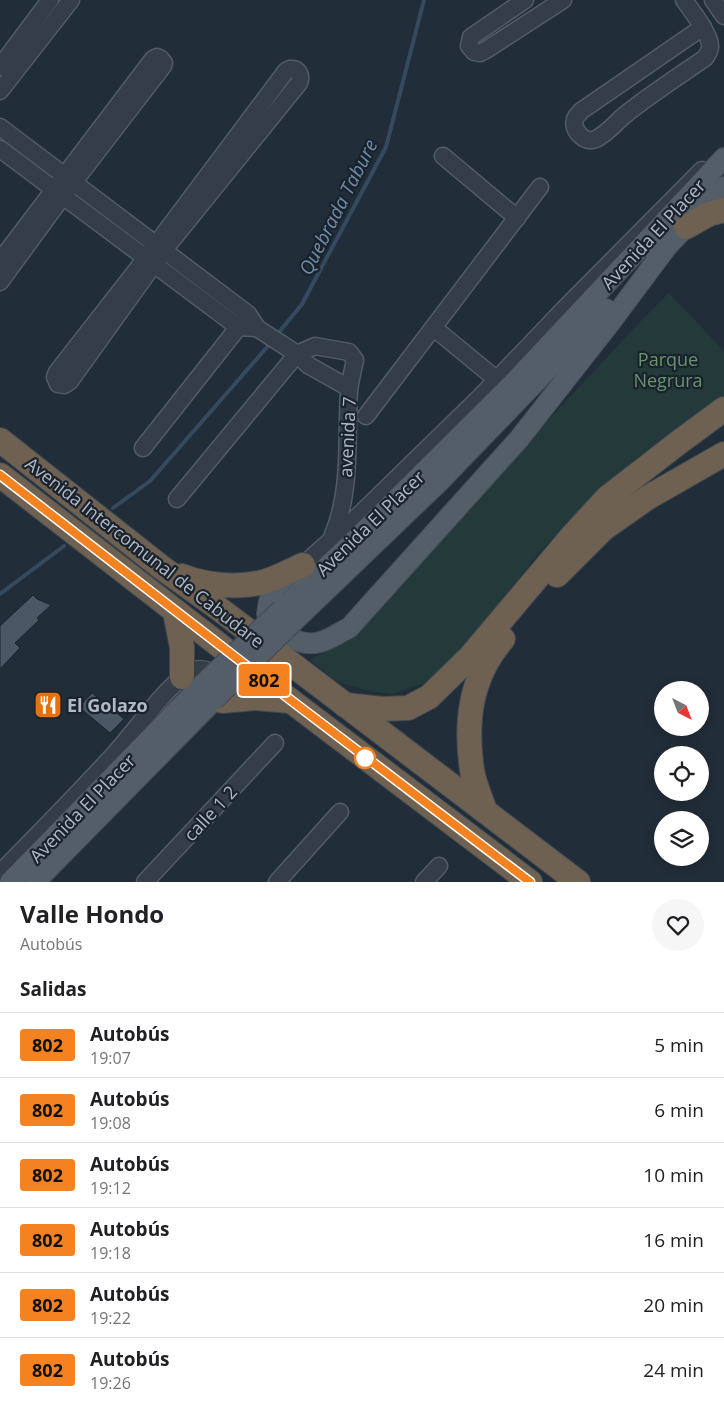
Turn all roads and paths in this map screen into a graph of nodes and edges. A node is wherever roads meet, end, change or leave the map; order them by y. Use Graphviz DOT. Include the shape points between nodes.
graph roads {
  1 [pos="50,0"];
  2 [pos="71,0"];
  3 [pos="525,0"];
  4 [pos="563,0"];
  5 [pos="684,0"];
  6 [pos="713,0"];
  7 [pos="724,16"];
  8 [pos="702,27"];
  9 [pos="0,67"];
  10 [pos="0,91"];
  11 [pos="0,127"];
  12 [pos="0,149"];
  13 [pos="724,154"];
  14 [pos="443,156"];
  15 [pos="724,158"];
  16 [pos="70,179"];
  17 [pos="540,187"];
  18 [pos="724,187"];
  19 [pos="59,194"];
  20 [pos="724,210"];
  21 [pos="518,218"];
  22 [pos="686,227"];
  23 [pos="160,248"];
  24 [pos="666,248"];
  25 [pos="150,261"];
  26 [pos="1,273"];
  27 [pos="253,321"];
  28 [pos="238,328"];
  29 [pos="434,328"];
  30 [pos="297,354"];
  31 [pos="496,379"];
  32 [pos="349,388"];
  33 [pos="724,409"];
  34 [pos="366,416"];
  35 [pos="0,440"];
  36 [pos="143,448"];
  37 [pos="720,456"];
  38 [pos="409,466"];
  39 [pos="0,475"];
  40 [pos="344,486"];
  41 [pos="177,499"];
  42 [pos="331,540"];
  43 [pos="303,565"];
  44 [pos="161,568"];
  45 [pos="175,612"];
  46 [pos="287,616"];
  47 [pos="205,692"];
  48 [pos="292,701"];
  49 [pos="345,705"];
  50 [pos="275,743"];
  51 [pos="485,811"];
  52 [pos="340,812"];
  53 [pos="439,866"];
  54 [pos="0,873"];
  55 [pos="10,882"];
  56 [pos="35,882"];
  57 [pos="49,882"];
  58 [pos="145,882"];
  59 [pos="277,882"];
  60 [pos="424,882"];
  61 [pos="530,882"];
  62 [pos="578,882"];
  1 -- 9 [label="street"];
  2 -- 10 [label="street"];
  3 -- 4 [label="street" via="471,37 469,46 474,52 486,50"];
  5 -- 8 [label="street"];
  6 -- 7 [label="street"];
  8 -- 8 [label="street" via="711,46 705,58 626,114 599,138 593,141 581,136 574,123 581,111"];
  11 -- 16 [label="street"];
  12 -- 19 [label="street"];
  13 -- 31 [label="street" via="696,174"];
  14 -- 21 [label="street"];
  15 -- 46 [label="main road, Avenida El Placer" via="515,381 358,536"];
  16 -- 16 [label="street" via="163,66 161,59 153,59"];
  16 -- 19 [label="street"];
  16 -- 23 [label="street"];
  17 -- 21 [label="street"];
  18 -- 22 [label="main road, Avenida El Placer"];
  19 -- 25 [label="street"];
  19 -- 26 [label="street"];
  20 -- 22 [label="highway"];
  21 -- 29 [label="street"];
  22 -- 24 [label="main road, Avenida El Placer"];
  23 -- 23 [label="street" via="299,83 301,78 297,70 286,72"];
  23 -- 25 [label="street"];
  23 -- 27 [label="street"];
  24 -- 43 [label="main road" via="518,439 349,628 320,642 299,642 277,628 267,614 269,598 279,583"];
  24 -- 46 [label="main road, Avenida El Placer" via="439,482"];
  25 -- 25 [label="street" via="57,372 58,384 70,381"];
  25 -- 28 [label="street"];
  27 -- 28 [label="street"];
  27 -- 30 [label="street"];
  28 -- 36 [label="street"];
  29 -- 31 [label="street"];
  29 -- 34 [label="street"];
  30 -- 32 [label="street, avenida 7" via="308,365"];
  30 -- 32 [label="street, avenida 7" via="315,346 349,352 355,360"];
  30 -- 41 [label="street"];
  31 -- 38 [label="street"];
  32 -- 40 [label="street, avenida 7"];
  33 -- 49 [label="highway" via="607,498 471,656 429,697 408,708"];
  35 -- 44 [label="highway, Avenida Intercomunal de Cabudare"];
  37 -- 51 [label="highway" via="647,498 603,529 551,581 491,653 476,683 469,722 472,772"];
  38 -- 40 [label="street" via="382,482 368,496 352,495"];
  38 -- 42 [label="street"];
  39 -- 45 [label="highway, Avenida Intercomunal de Cabudare"];
  40 -- 42 [label="street, avenida 7" via="344,502"];
  42 -- 43 [label="street"];
  43 -- 44 [label="highway" via="259,583 225,585 192,580"];
  44 -- 49 [label="highway, Avenida Intercomunal de Cabudare"];
  45 -- 47 [label="highway" via="182,647"];
  45 -- 48 [label="highway, Avenida Intercomunal de Cabudare"];
  46 -- 47 [label="main road, Avenida El Placer, bridge"];
  47 -- 48 [label="highway"];
  47 -- 54 [label="street" via="164,696 117,752"];
  47 -- 55 [label="main road, Avenida El Placer"];
  47 -- 56 [label="main road, Avenida El Placer"];
  47 -- 57 [label="street"];
  48 -- 61 [label="highway, Avenida Intercomunal de Cabudare"];
  49 -- 51 [label="highway, Avenida Intercomunal de Cabudare"];
  50 -- 58 [label="street, calle 1 2"];
  51 -- 62 [label="highway, Avenida Intercomunal de Cabudare"];
  52 -- 59 [label="street"];
  53 -- 60 [label="street"];
}
